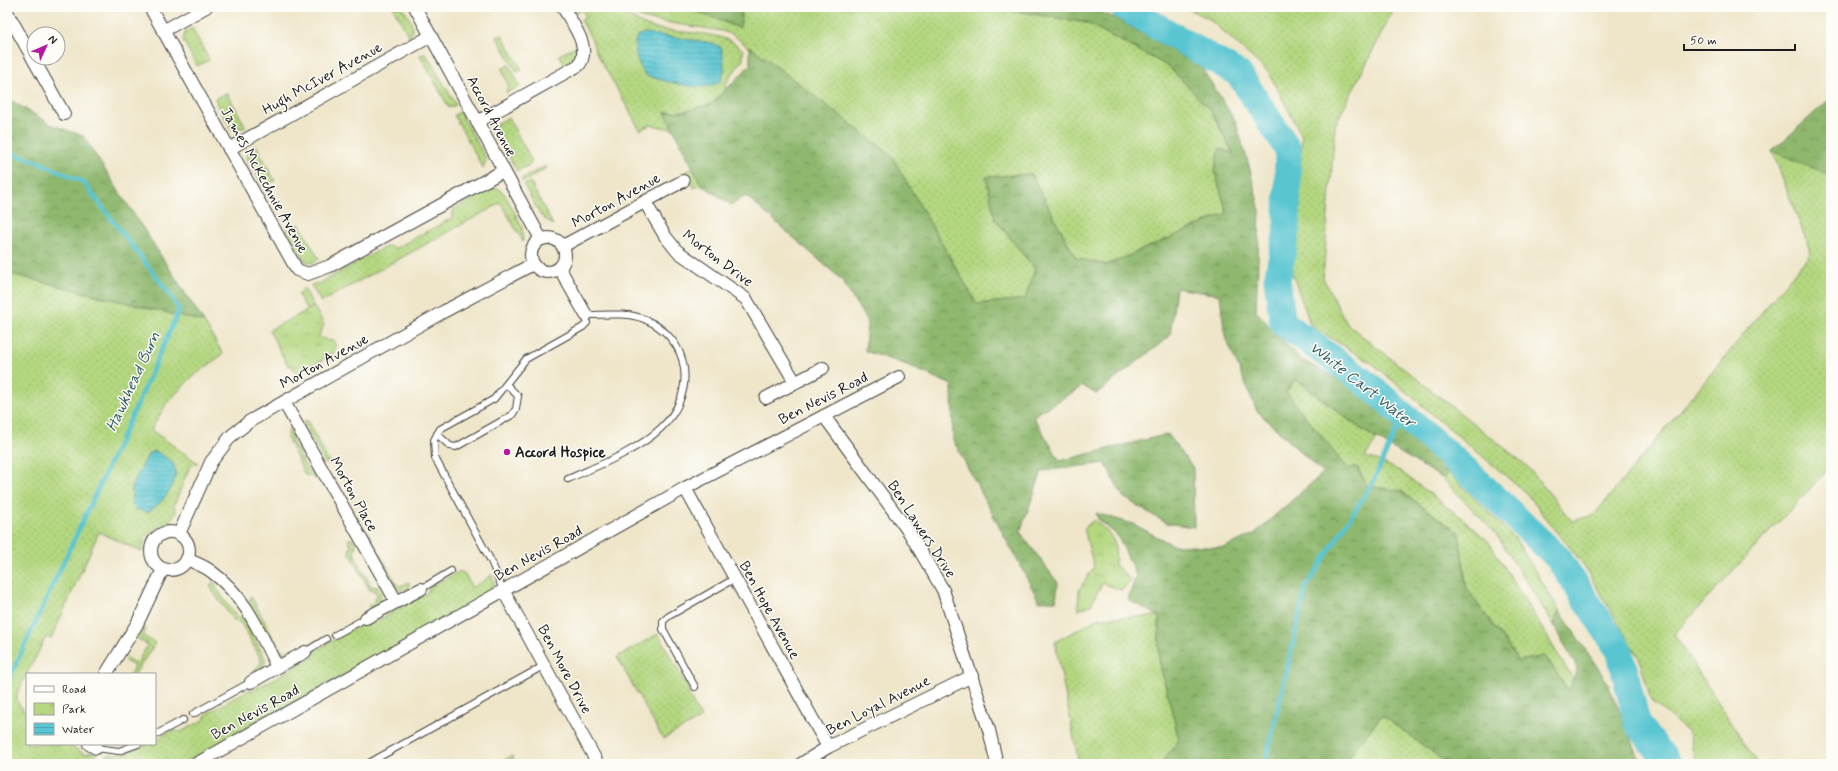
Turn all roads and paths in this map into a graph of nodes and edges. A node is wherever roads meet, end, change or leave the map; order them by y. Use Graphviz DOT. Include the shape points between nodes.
graph roads {
  1 [pos="150,7"];
  2 [pos="206,7"];
  3 [pos="415,7"];
  4 [pos="563,7"];
  5 [pos="7,12"];
  6 [pos="163,31"];
  7 [pos="431,36"];
  8 [pos="64,114"];
  9 [pos="477,122"];
  10 [pos="229,148"];
  11 [pos="503,171"];
  12 [pos="683,182"];
  13 [pos="645,202"];
  14 [pos="541,239"];
  15 [pos="564,246"];
  16 [pos="533,264"];
  17 [pos="560,269"];
  18 [pos="586,315"];
  19 [pos="823,368"];
  20 [pos="899,377"];
  21 [pos="794,382"];
  22 [pos="507,385"];
  23 [pos="766,398"];
  24 [pos="284,402"];
  25 [pos="824,416"];
  26 [pos="437,434"];
  27 [pos="568,479"];
  28 [pos="685,488"];
  29 [pos="179,534"];
  30 [pos="187,559"];
  31 [pos="163,569"];
  32 [pos="451,571"];
  33 [pos="734,579"];
  34 [pos="421,589"];
  35 [pos="503,590"];
  36 [pos="396,601"];
  37 [pos="366,618"];
  38 [pos="334,635"];
  39 [pos="326,639"];
  40 [pos="305,652"];
  41 [pos="545,665"];
  42 [pos="277,667"];
  43 [pos="107,673"];
  44 [pos="972,676"];
  45 [pos="251,682"];
  46 [pos="695,687"];
  47 [pos="193,714"];
  48 [pos="183,720"];
  49 [pos="156,734"];
  50 [pos="135,745"];
  51 [pos="93,746"];
  52 [pos="828,747"];
  53 [pos="196,764"];
  54 [pos="367,764"];
  55 [pos="598,764"];
  56 [pos="801,764"];
  57 [pos="997,764"];
  1 -- 6 [label="street, James McKechnie Avenue"];
  2 -- 6 [label="street"];
  3 -- 7 [label="street, Accord Avenue"];
  4 -- 9 [label="street" via="583,46 584,58 579,65"];
  5 -- 8 [label="street"];
  6 -- 10 [label="street, James McKechnie Avenue"];
  7 -- 9 [label="street, Accord Avenue"];
  7 -- 10 [label="street, Hugh McIver Avenue"];
  9 -- 11 [label="street, Accord Avenue"];
  10 -- 11 [label="street, James McKechnie Avenue" via="298,270 308,274 330,266"];
  11 -- 14 [label="street, Accord Avenue"];
  12 -- 13 [label="street, Morton Avenue"];
  13 -- 15 [label="street, Morton Avenue"];
  13 -- 21 [label="street, Morton Drive" via="665,236 677,250 746,299"];
  14 -- 15 [label="street" via="556,240"];
  14 -- 16 [label="street" via="533,247"];
  15 -- 17 [label="street" via="566,256"];
  16 -- 17 [label="street" via="542,272 549,273"];
  16 -- 24 [label="street, Morton Avenue"];
  17 -- 18 [label="street"];
  18 -- 22 [label="lane" via="586,323 582,327 526,359"];
  18 -- 27 [label="lane" via="627,315 644,319 659,328 672,341 683,361 684,390 679,405 660,428 640,443"];
  19 -- 21 [label="street"];
  20 -- 25 [label="street, Ben Nevis Road"];
  21 -- 23 [label="street"];
  22 -- 26 [label="lane" via="494,400 440,429"];
  22 -- 26 [label="lane" via="518,396 516,409 512,415 456,447 450,446"];
  24 -- 29 [label="street, Morton Avenue" via="250,421 231,436 211,462"];
  24 -- 36 [label="street, Morton Place"];
  25 -- 28 [label="street, Ben Nevis Road"];
  25 -- 44 [label="street, Ben Lawers Drive" via="909,532 943,590"];
  26 -- 35 [label="lane" via="434,440 435,458 491,561"];
  28 -- 33 [label="street, Ben Hope Avenue"];
  28 -- 35 [label="street, Ben Nevis Road"];
  29 -- 30 [label="street" via="188,545"];
  29 -- 31 [label="street" via="164,533 153,543 153,558"];
  30 -- 31 [label="street" via="177,569"];
  30 -- 42 [label="street" via="211,570 245,604"];
  31 -- 43 [label="street" via="137,624"];
  32 -- 34 [label="lane"];
  33 -- 46 [label="lane" via="663,621 663,629"];
  33 -- 52 [label="street, Ben Hope Avenue"];
  34 -- 36 [label="street"];
  35 -- 41 [label="street, Ben More Drive"];
  35 -- 53 [label="street, Ben Nevis Road"];
  36 -- 37 [label="street"];
  37 -- 38 [label="lane"];
  39 -- 40 [label="lane"];
  40 -- 42 [label="street"];
  41 -- 54 [label="lane"];
  41 -- 55 [label="street, Ben More Drive"];
  42 -- 45 [label="street"];
  44 -- 52 [label="street, Ben Loyal Avenue"];
  44 -- 57 [label="street, Ben Lawers Drive"];
  45 -- 47 [label="lane"];
  48 -- 49 [label="lane"];
  50 -- 51 [label="lane" via="119,751"];
  52 -- 56 [label="street, Ben Loyal Avenue"];
}
